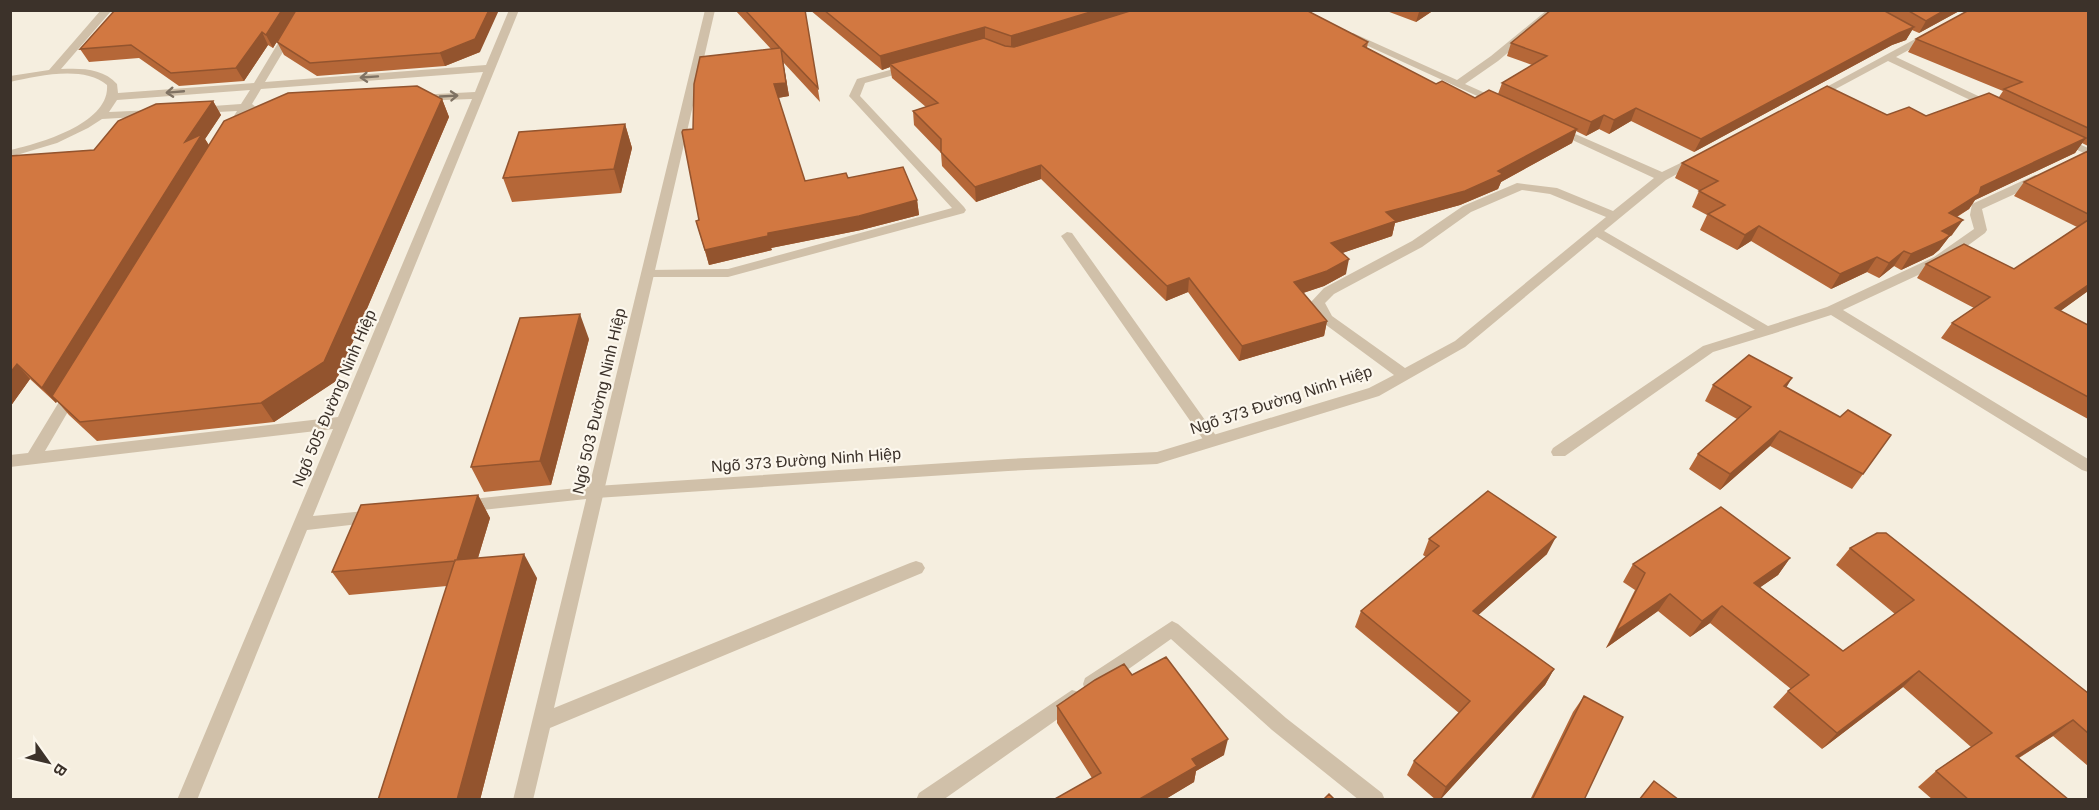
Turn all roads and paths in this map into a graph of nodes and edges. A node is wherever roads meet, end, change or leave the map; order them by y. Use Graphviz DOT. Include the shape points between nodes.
graph roads {
  1 [pos="107,10"];
  2 [pos="303,10"];
  3 [pos="514,10"];
  4 [pos="710,10"];
  5 [pos="1554,10"];
  6 [pos="1947,25"];
  7 [pos="1339,31"];
  8 [pos="1888,57"];
  9 [pos="918,65"];
  10 [pos="491,68"];
  11 [pos="54,72"];
  12 [pos="10,79"];
  13 [pos="1457,84"];
  14 [pos="260,85"];
  15 [pos="479,95"];
  16 [pos="113,97"];
  17 [pos="409,99"];
  18 [pos="268,106"];
  19 [pos="1796,106"];
  20 [pos="244,107"];
  21 [pos="1511,109"];
  22 [pos="188,111"];
  23 [pos="2002,111"];
  24 [pos="165,112"];
  25 [pos="97,116"];
  26 [pos="1544,123"];
  27 [pos="2051,134"];
  28 [pos="226,138"];
  29 [pos="1714,150"];
  30 [pos="2088,152"];
  31 [pos="10,154"];
  32 [pos="2071,162"];
  33 [pos="2053,171"];
  34 [pos="1662,177"];
  35 [pos="1615,216"];
  36 [pos="1595,231"];
  37 [pos="1067,236"];
  38 [pos="648,274"];
  39 [pos="1832,310"];
  40 [pos="1767,331"];
  41 [pos="1404,375"];
  42 [pos="81,378"];
  43 [pos="344,422"];
  44 [pos="1212,441"];
  45 [pos="1558,452"];
  46 [pos="33,458"];
  47 [pos="10,461"];
  48 [pos="2088,466"];
  49 [pos="596,492"];
  50 [pos="443,508"];
  51 [pos="395,514"];
  52 [pos="301,524"];
  53 [pos="916,568"];
  54 [pos="542,722"];
  55 [pos="187,800"];
  56 [pos="523,800"];
  57 [pos="926,800"];
  58 [pos="1376,800"];
  1 -- 11 [label="street"];
  2 -- 14 [label="street"];
  3 -- 10 [label="street, Ngõ 505 Đường Ninh Hiệp"];
  4 -- 38 [label="street, Ngõ 503 Đường Ninh Hiệp"];
  5 -- 13 [label="street" via="1478,73"];
  6 -- 8 [label="street" via="1915,38"];
  7 -- 13 [label="street"];
  8 -- 19 [label="street"];
  8 -- 23 [label="street"];
  9 -- 38 [label="street" via="861,81 854,96 960,210 728,273"];
  10 -- 14 [label="street, one-way"];
  10 -- 15 [label="street, Ngõ 505 Đường Ninh Hiệp"];
  11 -- 12 [label="street"];
  11 -- 16 [label="street" via="100,76 114,88"];
  13 -- 21 [label="street"];
  14 -- 16 [label="street, one-way"];
  14 -- 20 [label="street"];
  17 -- 15 [label="street, one-way"];
  15 -- 43 [label="street, Ngõ 505 Đường Ninh Hiệp"];
  16 -- 25 [label="street"];
  18 -- 20 [label="street"];
  20 -- 22 [label="street"];
  20 -- 28 [label="street"];
  24 -- 25 [label="street"];
  25 -- 31 [label="street" via="64,136"];
  26 -- 34 [label="street"];
  27 -- 30 [label="street"];
  29 -- 34 [label="street, Ngõ 373 Đường Ninh Hiệp"];
  30 -- 32 [label="street"];
  33 -- 39 [label="street" via="1976,207 1982,230 1940,260"];
  34 -- 35 [label="street, Ngõ 373 Đường Ninh Hiệp"];
  35 -- 36 [label="street, Ngõ 373 Đường Ninh Hiệp"];
  35 -- 41 [label="street" via="1553,191 1521,186 1467,209 1417,244 1329,291 1318,302 1327,319"];
  36 -- 40 [label="street"];
  36 -- 41 [label="street, Ngõ 373 Đường Ninh Hiệp" via="1460,344"];
  37 -- 44 [label="street"];
  38 -- 49 [label="street, Ngõ 503 Đường Ninh Hiệp"];
  39 -- 40 [label="street"];
  39 -- 48 [label="street"];
  40 -- 45 [label="street" via="1708,349"];
  41 -- 44 [label="street, Ngõ 373 Đường Ninh Hiệp" via="1374,392"];
  42 -- 46 [label="street"];
  43 -- 46 [label="street"];
  43 -- 52 [label="street, Ngõ 505 Đường Ninh Hiệp"];
  44 -- 49 [label="street, Ngõ 373 Đường Ninh Hiệp" via="1157,458"];
  46 -- 47 [label="street"];
  49 -- 50 [label="street, Ngõ 373 Đường Ninh Hiệp"];
  49 -- 54 [label="street, Ngõ 503 Đường Ninh Hiệp"];
  51 -- 52 [label="street"];
  52 -- 55 [label="street, Ngõ 505 Đường Ninh Hiệp"];
  53 -- 54 [label="street"];
  54 -- 56 [label="street, Ngõ 503 Đường Ninh Hiệp"];
  57 -- 58 [label="street" via="1172,629 1279,724"];
}
